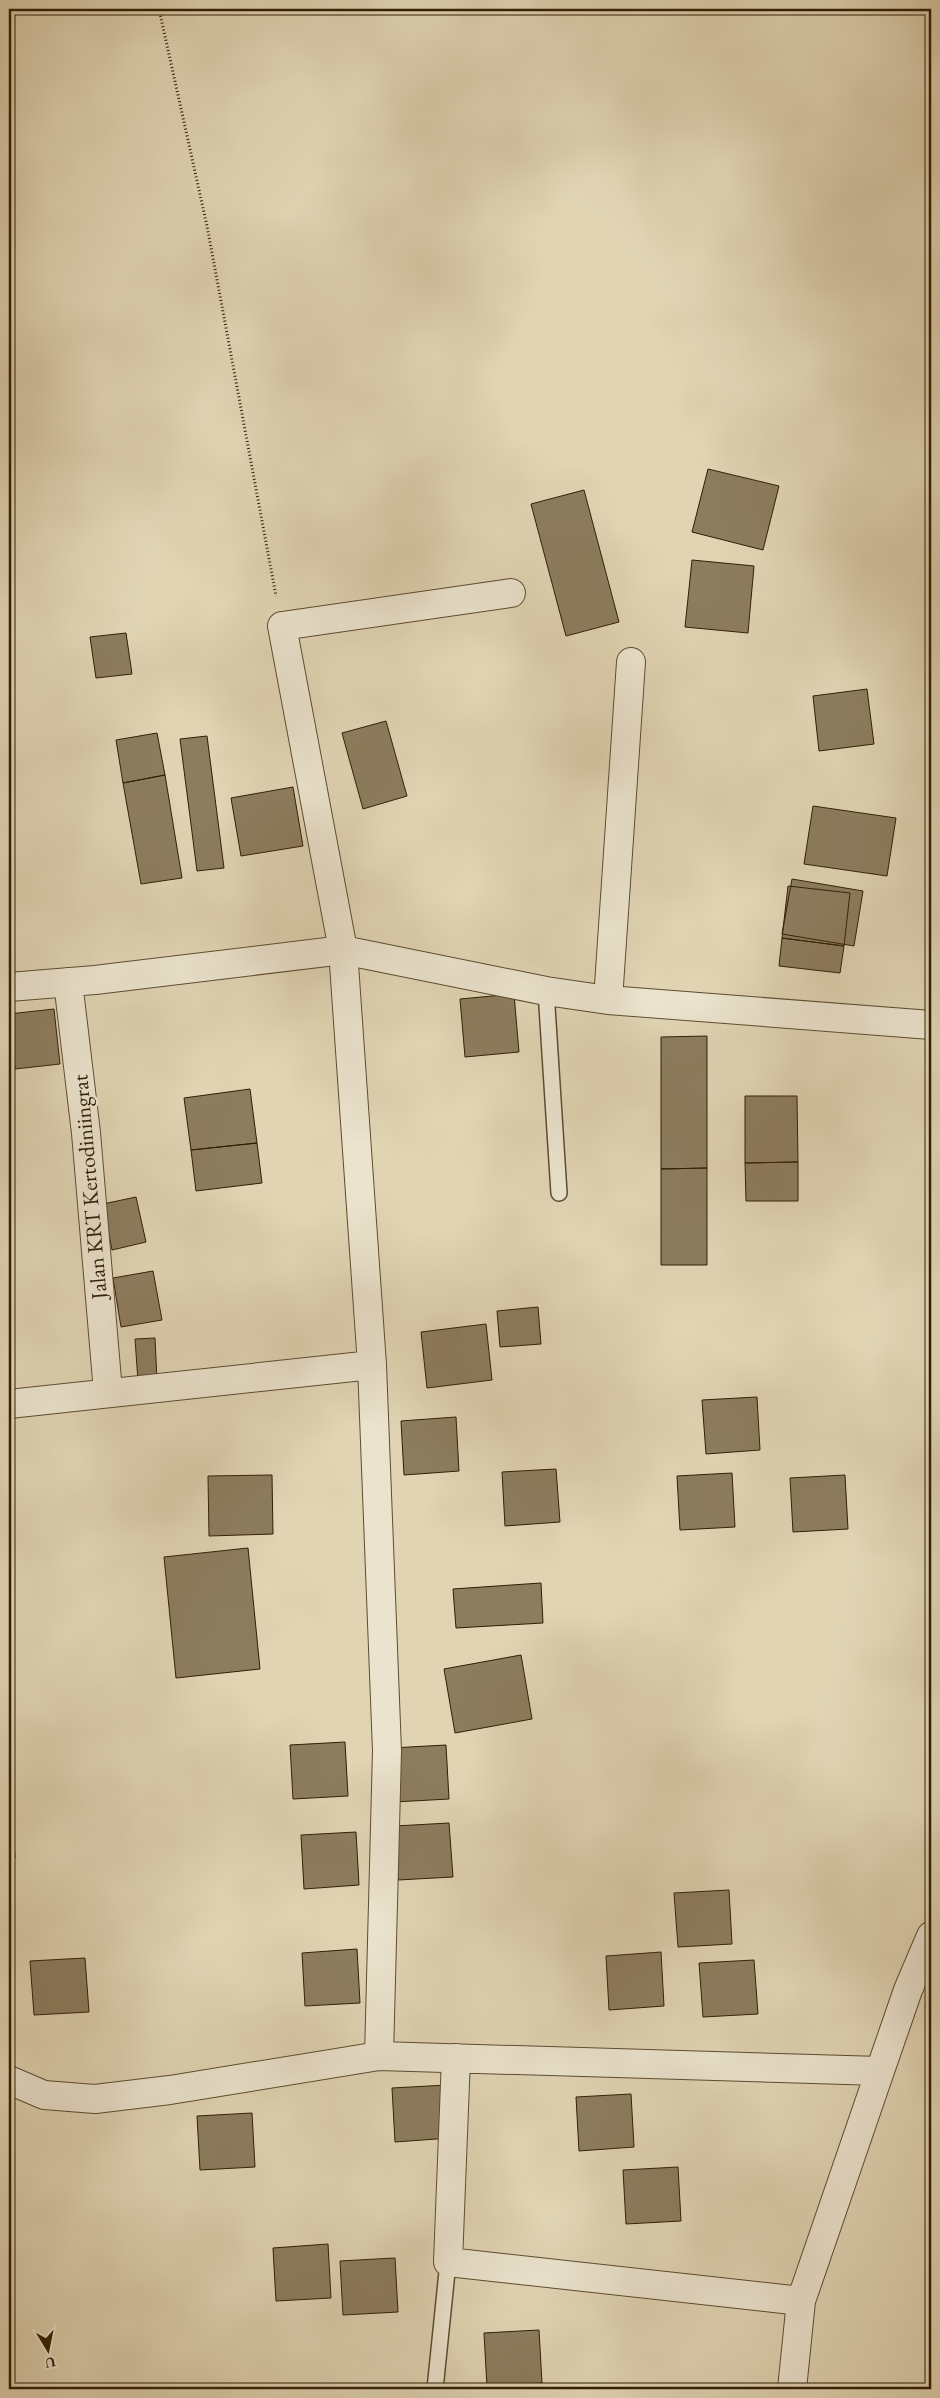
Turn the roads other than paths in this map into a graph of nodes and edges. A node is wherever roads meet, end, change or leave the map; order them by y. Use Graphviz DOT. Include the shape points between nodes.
graph roads {
  1 [pos="511,593"];
  2 [pos="631,662"];
  3 [pos="343,950"];
  4 [pos="68,982"];
  5 [pos="9,987"];
  6 [pos="546,991"];
  7 [pos="608,1000"];
  8 [pos="931,1025"];
  9 [pos="559,1193"];
  10 [pos="372,1365"];
  11 [pos="108,1392"];
  12 [pos="9,1404"];
  13 [pos="931,1936"];
  14 [pos="379,2056"];
  15 [pos="456,2058"];
  16 [pos="880,2071"];
  17 [pos="9,2080"];
  18 [pos="448,2262"];
  19 [pos="801,2301"];
  20 [pos="435,2389"];
  21 [pos="792,2389"];
  1 -- 3 [label="street" via="282,626"];
  2 -- 7 [label="street"];
  3 -- 4 [label="street"];
  3 -- 6 [label="street"];
  3 -- 10 [label="street"];
  4 -- 5 [label="street"];
  4 -- 11 [label="street, Jalan KRT Kertodiniingrat" via="86,1133"];
  6 -- 7 [label="street"];
  6 -- 9 [label="lane"];
  7 -- 8 [label="street"];
  10 -- 11 [label="street"];
  10 -- 14 [label="street" via="387,1751"];
  11 -- 12 [label="street"];
  13 -- 16 [label="street"];
  14 -- 15 [label="street"];
  14 -- 17 [label="street" via="94,2099 44,2095"];
  15 -- 16 [label="street"];
  15 -- 18 [label="street"];
  16 -- 19 [label="street"];
  18 -- 19 [label="street"];
  18 -- 20 [label="lane"];
  19 -- 21 [label="street"];
}
